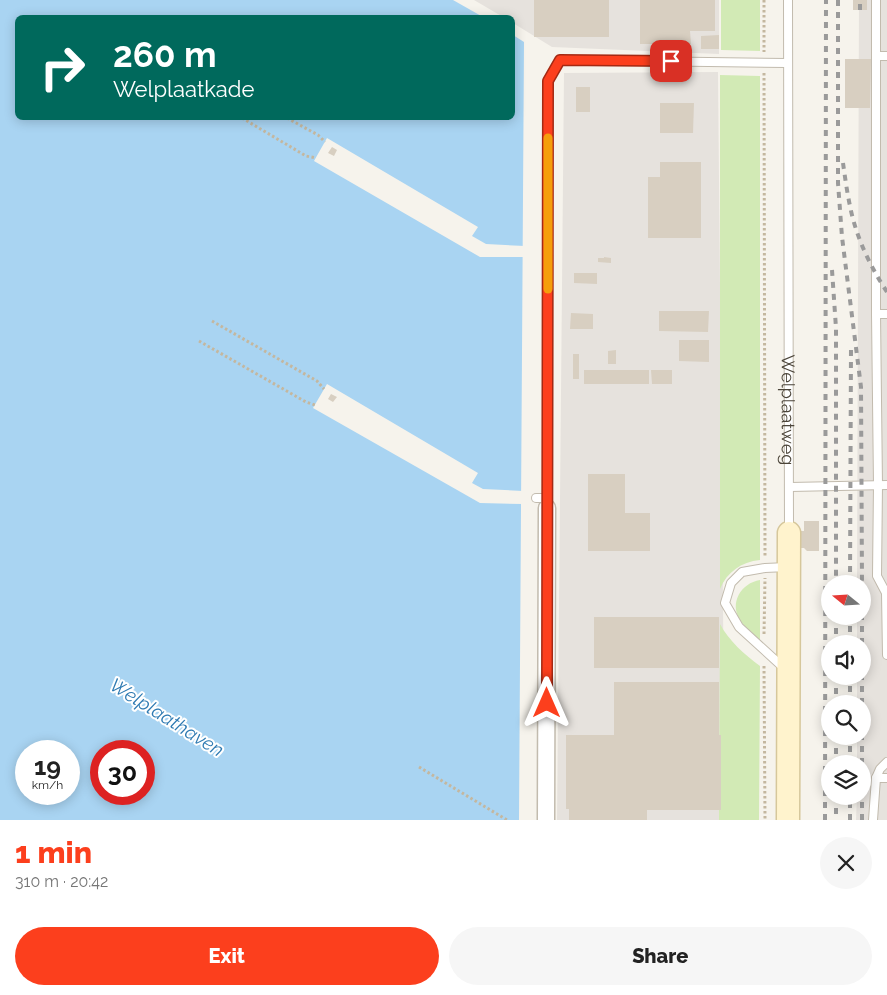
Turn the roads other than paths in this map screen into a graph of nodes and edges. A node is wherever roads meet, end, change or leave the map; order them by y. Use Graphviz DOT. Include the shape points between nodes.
graph roads {
  1 [pos="788,0"];
  2 [pos="876,0"];
  3 [pos="876,56"];
  4 [pos="887,56"];
  5 [pos="787,63"];
  6 [pos="876,314"];
  7 [pos="887,314"];
  8 [pos="883,485"];
  9 [pos="790,487"];
  10 [pos="544,502"];
  11 [pos="789,533"];
  12 [pos="789,567"];
  13 [pos="887,655"];
  14 [pos="789,672"];
  15 [pos="887,762"];
  16 [pos="876,778"];
  17 [pos="887,778"];
  18 [pos="546,820"];
  19 [pos="788,820"];
  20 [pos="873,820"];
  1 -- 5 [label="lane, Welplaatweg"];
  2 -- 3 [label="lane"];
  3 -- 4 [label="lane"];
  3 -- 6 [label="lane"];
  5 -- 9 [label="lane, Welplaatweg"];
  5 -- 10 [label="lane" via="560,60 548,81"];
  6 -- 7 [label="lane"];
  6 -- 8 [label="lane"];
  8 -- 9 [label="lane"];
  8 -- 13 [label="lane" via="877,576 886,593"];
  9 -- 11 [label="lane, Welplaatweg"];
  10 -- 18 [label="street"];
  11 -- 12 [label="street, Welplaatweg"];
  12 -- 14 [label="street, Welplaatweg"];
  12 -- 14 [label="lane" via="742,572 731,583 726,603 739,627"];
  14 -- 19 [label="street, Welplaatweg"];
  15 -- 16 [label="lane"];
  16 -- 17 [label="lane"];
  16 -- 20 [label="lane"];
}
